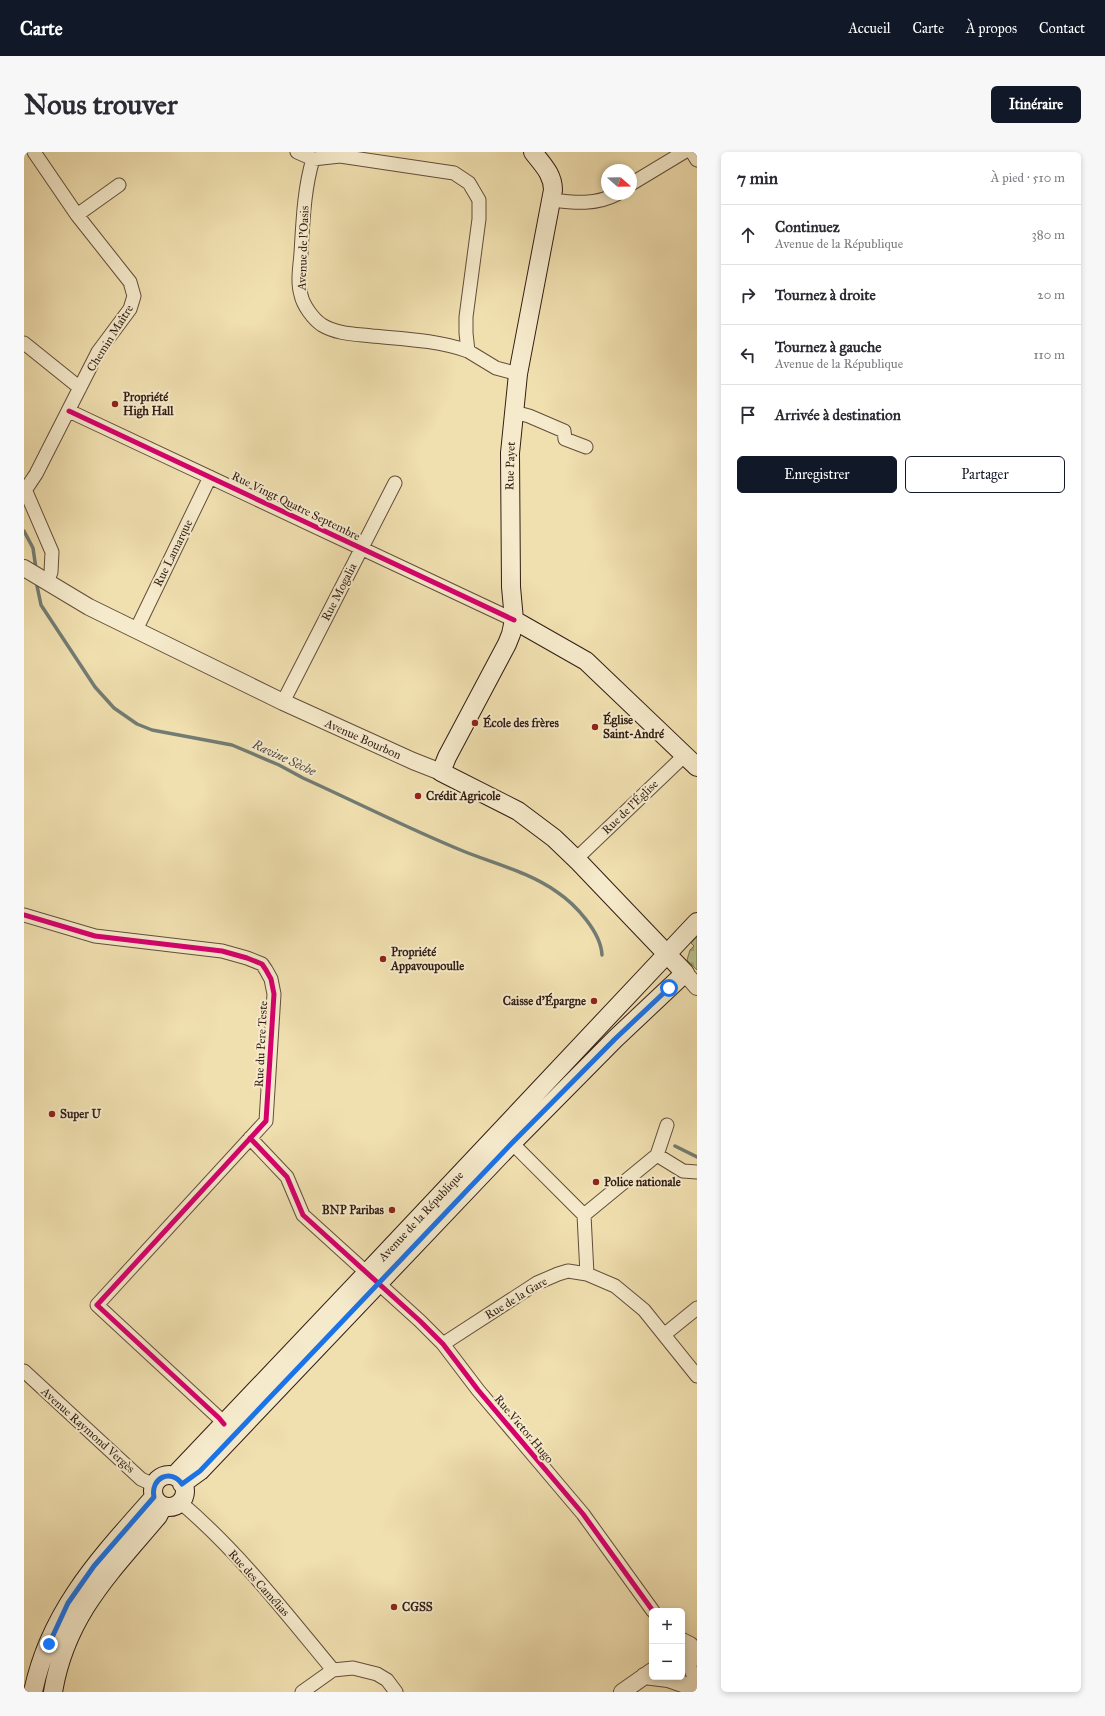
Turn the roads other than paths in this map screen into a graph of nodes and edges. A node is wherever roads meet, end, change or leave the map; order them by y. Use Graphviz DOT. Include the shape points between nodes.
graph roads {
  1 [pos="34,152"];
  2 [pos="296,152"];
  3 [pos="533,152"];
  4 [pos="684,152"];
  5 [pos="692,152"];
  6 [pos="311,156"];
  7 [pos="697,160"];
  8 [pos="637,180"];
  9 [pos="119,185"];
  10 [pos="552,200"];
  11 [pos="604,200"];
  12 [pos="77,215"];
  13 [pos="24,343"];
  14 [pos="468,350"];
  15 [pos="518,374"];
  16 [pos="80,388"];
  17 [pos="69,411"];
  18 [pos="514,412"];
  19 [pos="586,447"];
  20 [pos="210,477"];
  21 [pos="395,483"];
  22 [pos="25,488"];
  23 [pos="361,549"];
  24 [pos="25,569"];
  25 [pos="45,580"];
  26 [pos="514,620"];
  27 [pos="136,630"];
  28 [pos="283,702"];
  29 [pos="691,761"];
  30 [pos="441,772"];
  31 [pos="576,859"];
  32 [pos="24,915"];
  33 [pos="697,922"];
  34 [pos="668,955"];
  35 [pos="684,973"];
  36 [pos="697,987"];
  37 [pos="667,1126"];
  38 [pos="250,1138"];
  39 [pos="512,1143"];
  40 [pos="657,1155"];
  41 [pos="697,1172"];
  42 [pos="584,1215"];
  43 [pos="587,1274"];
  44 [pos="372,1278"];
  45 [pos="697,1308"];
  46 [pos="665,1334"];
  47 [pos="457,1335"];
  48 [pos="443,1344"];
  49 [pos="453,1359"];
  50 [pos="24,1371"];
  51 [pos="697,1376"];
  52 [pos="224,1424"];
  53 [pos="178,1480"];
  54 [pos="163,1498"];
  55 [pos="651,1608"];
  56 [pos="690,1642"];
  57 [pos="685,1664"];
  58 [pos="333,1670"];
  59 [pos="648,1674"];
  60 [pos="697,1684"];
  61 [pos="697,1689"];
  62 [pos="33,1692"];
  63 [pos="53,1692"];
  64 [pos="302,1692"];
  65 [pos="396,1692"];
  66 [pos="622,1692"];
  1 -- 12 [label="street, Chemin Maître"];
  2 -- 6 [label="street"];
  3 -- 10 [label="main road, Rue Payet" via="549,173 553,183"];
  4 -- 8 [label="street"];
  5 -- 7 [label="street"];
  6 -- 14 [label="street, Avenue de l'Oasis" via="303,212 299,284 305,306 313,316 320,324 343,333 452,345"];
  6 -- 14 [label="street" via="340,156 454,174 469,183 479,200 480,219 466,317"];
  9 -- 12 [label="street"];
  10 -- 11 [label="street" via="586,203"];
  10 -- 15 [label="main road, Rue Payet"];
  12 -- 16 [label="street, Chemin Maître" via="130,282 134,296 130,309 98,352"];
  13 -- 16 [label="street"];
  14 -- 15 [label="street, Avenue de l'Oasis" via="496,368"];
  15 -- 18 [label="main road, Rue Payet"];
  16 -- 17 [label="street, Chemin Maître"];
  17 -- 20 [label="street, Rue Vingt Quatre Septembre"];
  17 -- 22 [label="street, Chemin Maître" via="36,474"];
  18 -- 19 [label="street" via="564,431 565,439"];
  18 -- 26 [label="main road, Rue Payet" via="509,482"];
  20 -- 23 [label="street, Rue Vingt Quatre Septembre"];
  20 -- 27 [label="street, Rue Lamarque"];
  21 -- 23 [label="street, Rue Mogalia"];
  22 -- 25 [label="street" via="52,552 51,567"];
  23 -- 26 [label="street, Rue Vingt Quatre Septembre"];
  23 -- 28 [label="street, Rue Mogalia"];
  24 -- 25 [label="street, Avenue Bourbon"];
  25 -- 27 [label="street, Avenue Bourbon" via="89,607"];
  26 -- 29 [label="main road" via="586,661"];
  26 -- 30 [label="main road, Rue Payet" via="507,644"];
  27 -- 28 [label="street, Avenue Bourbon"];
  28 -- 30 [label="street, Avenue Bourbon"];
  29 -- 31 [label="street, Rue de l'Église"];
  30 -- 31 [label="main road, Avenue Bourbon" via="518,811 554,838"];
  31 -- 34 [label="main road, Avenue Bourbon"];
  32 -- 38 [label="street, Rue du Pere Teste" via="95,936 222,951 262,964 271,979 274,994 268,1099 266,1121"];
  33 -- 34 [label="main road, Avenue de la République"];
  34 -- 35 [label="main road, Avenue Bourbon"];
  34 -- 44 [label="main road, Avenue de la République"];
  35 -- 36 [label="street"];
  35 -- 39 [label="main road, Avenue de la République"];
  37 -- 40 [label="street"];
  38 -- 44 [label="street, Rue Victor Hugo" via="287,1177 303,1215"];
  38 -- 52 [label="street, Rue du Pere Teste" via="97,1305"];
  39 -- 42 [label="street"];
  39 -- 44 [label="main road, Avenue de la République"];
  40 -- 41 [label="street" via="683,1171"];
  40 -- 42 [label="street"];
  42 -- 43 [label="street"];
  43 -- 46 [label="street, Rue de la Gare" via="615,1286 644,1310"];
  43 -- 47 [label="street, Rue de la Gare" via="568,1272 537,1283"];
  44 -- 48 [label="street, Rue Victor Hugo"];
  44 -- 52 [label="main road, Avenue de la République"];
  44 -- 53 [label="main road, Avenue de la République" via="200,1471"];
  45 -- 46 [label="street"];
  46 -- 51 [label="street, Rue de la Gare"];
  47 -- 48 [label="street, Rue de la Gare"];
  47 -- 49 [label="street"];
  48 -- 49 [label="street, Rue Victor Hugo"];
  49 -- 55 [label="street, Rue Victor Hugo" via="583,1514"];
  50 -- 54 [label="street, Avenue Raymond Vergès"];
  52 -- 53 [label="main road, Avenue de la République"];
  53 -- 54 [label="main road" via="184,1493"];
  53 -- 54 [label="main road" via="164,1476"];
  54 -- 58 [label="street, Rue des Camélias" via="199,1518 266,1588"];
  54 -- 62 [label="main road" via="94,1566 68,1603 41,1664"];
  54 -- 63 [label="main road" via="158,1516 98,1586 82,1610 63,1653"];
  56 -- 57 [label="street" via="693,1656"];
  57 -- 60 [label="street"];
  58 -- 64 [label="street"];
  58 -- 65 [label="street" via="353,1668 377,1674 387,1680"];
  59 -- 61 [label="street"];
  59 -- 66 [label="street"];
}
